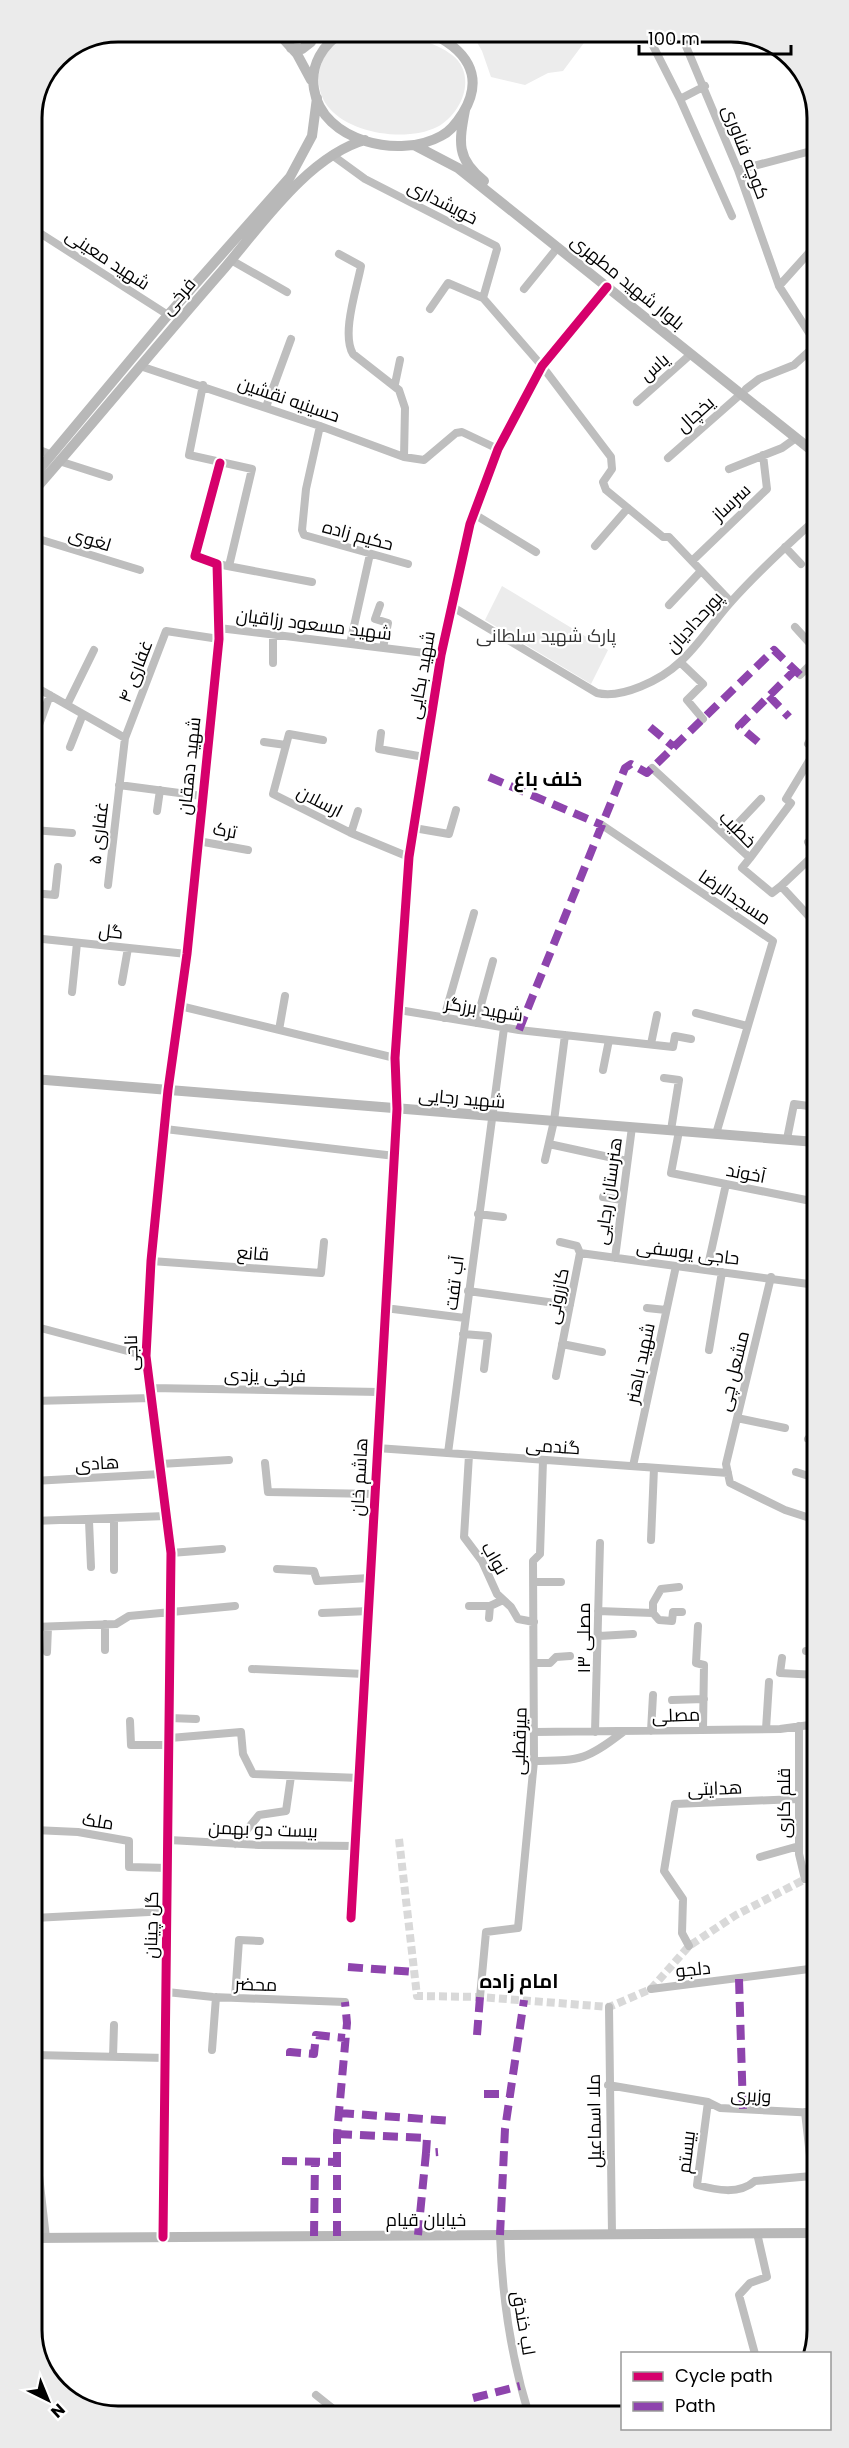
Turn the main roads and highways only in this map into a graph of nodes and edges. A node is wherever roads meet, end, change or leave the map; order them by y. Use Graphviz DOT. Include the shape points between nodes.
graph roads {
  1 [pos="286,42"];
  2 [pos="311,42"];
  3 [pos="330,42"];
  4 [pos="446,42"];
  5 [pos="454,42"];
  6 [pos="291,48"];
  7 [pos="456,48"];
  8 [pos="316,94"];
  9 [pos="465,110"];
  10 [pos="365,140"];
  11 [pos="414,145"];
  12 [pos="744,391"];
  13 [pos="807,438"];
  14 [pos="807,447"];
  15 [pos="56,458"];
  16 [pos="42,470"];
  17 [pos="42,479"];
  18 [pos="42,1080"];
  19 [pos="807,1141"];
  20 [pos="807,2233"];
  21 [pos="42,2238"];
  1 -- 6 [label="main road"];
  2 -- 6 [label="main road" via="302,49"];
  3 -- 8 [label="main road, فرخی" via="314,68"];
  4 -- 7 [label="main road"];
  5 -- 7 [label="main road, بلوار شهید مطهری"];
  6 -- 8 [label="main road" via="306,69"];
  7 -- 9 [label="main road, بلوار شهید مطهری" via="473,77 472,98"];
  8 -- 10 [label="main road" via="322,112 333,125 345,134"];
  8 -- 15 [label="main road, فرخی" via="312,136 290,177 168,315"];
  9 -- 11 [label="main road" via="445,135"];
  9 -- 12 [label="main road, بلوار شهید مطهری" via="460,148 478,176"];
  10 -- 11 [label="main road"];
  10 -- 15 [label="main road, فرخی" via="332,155 299,184"];
  11 -- 12 [label="main road, بلوار شهید مطهری" via="458,168 691,354"];
  12 -- 13 [label="main road, بلوار شهید مطهری"];
  12 -- 14 [label="main road, بلوار شهید مطهری"];
  15 -- 16 [label="main road, فرخی"];
  15 -- 17 [label="main road, فرخی"];
  18 -- 19 [label="main road, شهید رجایی"];
  20 -- 21 [label="main road, خیابان قیام"];
}
